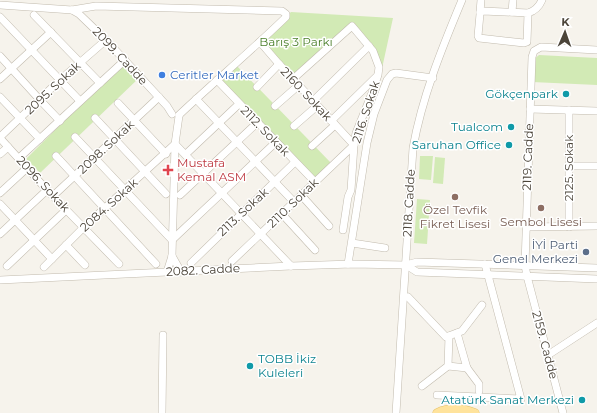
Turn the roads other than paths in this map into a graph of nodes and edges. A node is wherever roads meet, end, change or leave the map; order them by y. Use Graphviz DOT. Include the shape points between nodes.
graph roads {
  1 [pos="462,0"];
  2 [pos="481,0"];
  3 [pos="513,0"];
  4 [pos="542,0"];
  5 [pos="0,5"];
  6 [pos="72,10"];
  7 [pos="480,12"];
  8 [pos="512,12"];
  9 [pos="528,14"];
  10 [pos="34,15"];
  11 [pos="0,17"];
  12 [pos="51,32"];
  13 [pos="106,40"];
  14 [pos="260,42"];
  15 [pos="369,46"];
  16 [pos="32,49"];
  17 [pos="597,50"];
  18 [pos="0,56"];
  19 [pos="125,60"];
  20 [pos="80,62"];
  21 [pos="279,64"];
  22 [pos="12,68"];
  23 [pos="378,75"];
  24 [pos="433,78"];
  25 [pos="0,79"];
  26 [pos="293,79"];
  27 [pos="60,80"];
  28 [pos="217,80"];
  29 [pos="100,83"];
  30 [pos="298,85"];
  31 [pos="258,87"];
  32 [pos="0,97"];
  33 [pos="159,97"];
  34 [pos="196,99"];
  35 [pos="40,100"];
  36 [pos="80,101"];
  37 [pos="118,103"];
  38 [pos="315,103"];
  39 [pos="239,104"];
  40 [pos="275,106"];
  41 [pos="530,109"];
  42 [pos="569,110"];
  43 [pos="597,111"];
  44 [pos="176,114"];
  45 [pos="95,118"];
  46 [pos="20,119"];
  47 [pos="135,120"];
  48 [pos="60,121"];
  49 [pos="258,122"];
  50 [pos="219,123"];
  51 [pos="333,123"];
  52 [pos="294,126"];
  53 [pos="0,137"];
  54 [pos="75,137"];
  55 [pos="40,139"];
  56 [pos="114,139"];
  57 [pos="237,142"];
  58 [pos="276,142"];
  59 [pos="175,144"];
  60 [pos="354,145"];
  61 [pos="312,146"];
  62 [pos="8,147"];
  63 [pos="0,154"];
  64 [pos="166,154"];
  65 [pos="186,154"];
  66 [pos="56,156"];
  67 [pos="19,158"];
  68 [pos="94,158"];
  69 [pos="255,162"];
  70 [pos="295,162"];
  71 [pos="569,166"];
  72 [pos="597,166"];
  73 [pos="28,168"];
  74 [pos="146,172"];
  75 [pos="204,174"];
  76 [pos="74,177"];
  77 [pos="275,182"];
  78 [pos="315,182"];
  79 [pos="47,190"];
  80 [pos="125,191"];
  81 [pos="0,193"];
  82 [pos="222,193"];
  83 [pos="166,194"];
  84 [pos="180,195"];
  85 [pos="53,196"];
  86 [pos="302,196"];
  87 [pos="294,202"];
  88 [pos="0,204"];
  89 [pos="104,208"];
  90 [pos="66,210"];
  91 [pos="242,214"];
  92 [pos="282,214"];
  93 [pos="15,220"];
  94 [pos="329,226"];
  95 [pos="597,226"];
  96 [pos="84,227"];
  97 [pos="526,227"];
  98 [pos="569,227"];
  99 [pos="343,230"];
  100 [pos="0,234"];
  101 [pos="261,234"];
  102 [pos="34,240"];
  103 [pos="172,240"];
  104 [pos="352,244"];
  105 [pos="66,245"];
  106 [pos="385,248"];
  107 [pos="315,250"];
  108 [pos="172,256"];
  109 [pos="52,259"];
  110 [pos="232,261"];
  111 [pos="191,263"];
  112 [pos="119,264"];
  113 [pos="156,264"];
  114 [pos="348,264"];
  115 [pos="485,264"];
  116 [pos="85,265"];
  117 [pos="406,265"];
  118 [pos="7,266"];
  119 [pos="291,266"];
  120 [pos="525,266"];
  121 [pos="44,267"];
  122 [pos="597,268"];
  123 [pos="166,272"];
  124 [pos="181,272"];
  125 [pos="488,275"];
  126 [pos="526,276"];
  127 [pos="597,279"];
  128 [pos="0,280"];
  129 [pos="408,297"];
  130 [pos="482,305"];
  131 [pos="597,323"];
  132 [pos="457,333"];
  133 [pos="163,335"];
  134 [pos="449,336"];
  135 [pos="548,355"];
  136 [pos="448,366"];
  137 [pos="467,368"];
  138 [pos="422,386"];
  139 [pos="479,391"];
  140 [pos="437,395"];
  141 [pos="162,413"];
  142 [pos="396,413"];
  143 [pos="437,413"];
  144 [pos="475,413"];
  145 [pos="563,413"];
  1 -- 24 [label="street, 2118. Cadde"];
  2 -- 7 [label="street"];
  3 -- 8 [label="street"];
  4 -- 9 [label="street" via="533,12"];
  5 -- 6 [label="street"];
  6 -- 13 [label="street, 2099. Cadde"];
  6 -- 14 [label="street" via="96,6 282,11 286,14 286,17"];
  7 -- 8 [label="street"];
  7 -- 9 [label="street" via="478,37 526,43"];
  8 -- 9 [label="street"];
  10 -- 12 [label="street"];
  11 -- 16 [label="street"];
  12 -- 16 [label="street"];
  12 -- 20 [label="street"];
  13 -- 19 [label="street, 2099. Cadde"];
  13 -- 20 [label="street, 2095. Sokak"];
  14 -- 21 [label="street, 2160. Sokak"];
  14 -- 28 [label="street"];
  15 -- 23 [label="street, 2116. Sokak" via="378,62"];
  15 -- 26 [label="street, 2116. Sokak" via="352,26"];
  15 -- 38 [label="street"];
  16 -- 22 [label="street"];
  16 -- 27 [label="street"];
  17 -- 41 [label="street, 2119. Cadde" via="540,47 536,49 532,57"];
  18 -- 22 [label="street"];
  19 -- 29 [label="street"];
  19 -- 33 [label="street, 2099. Cadde"];
  20 -- 27 [label="street, 2095. Sokak"];
  20 -- 29 [label="street"];
  21 -- 26 [label="street, 2160. Sokak"];
  21 -- 31 [label="street"];
  22 -- 25 [label="street"];
  22 -- 35 [label="street"];
  23 -- 51 [label="street"];
  23 -- 60 [label="street, 2116. Sokak"];
  24 -- 104 [label="street" via="396,73 387,80 374,114 367,143"];
  24 -- 117 [label="street, 2118. Cadde" via="413,148"];
  26 -- 30 [label="street, 2160. Sokak"];
  27 -- 35 [label="street, 2095. Sokak"];
  27 -- 36 [label="street"];
  28 -- 34 [label="street"];
  28 -- 39 [label="street, 2112. Sokak"];
  29 -- 36 [label="street"];
  30 -- 38 [label="street, 2160. Sokak"];
  30 -- 40 [label="street"];
  32 -- 46 [label="street"];
  33 -- 44 [label="street, 2099. Cadde"];
  33 -- 47 [label="street, 2098. Sokak"];
  34 -- 44 [label="street"];
  34 -- 50 [label="street"];
  35 -- 46 [label="street, 2095. Sokak"];
  35 -- 48 [label="street"];
  36 -- 48 [label="street"];
  37 -- 47 [label="street"];
  38 -- 51 [label="street, 2160. Sokak"];
  38 -- 52 [label="street"];
  39 -- 49 [label="street, 2112. Sokak"];
  39 -- 50 [label="street"];
  41 -- 42 [label="street"];
  41 -- 97 [label="street, 2119. Cadde"];
  42 -- 43 [label="street"];
  42 -- 71 [label="street, 2125. Sokak"];
  44 -- 59 [label="street"];
  45 -- 56 [label="street"];
  46 -- 53 [label="street, 2095. Sokak"];
  46 -- 55 [label="street"];
  47 -- 56 [label="street, 2098. Sokak"];
  47 -- 64 [label="street"];
  48 -- 55 [label="street"];
  49 -- 57 [label="street"];
  49 -- 58 [label="street, 2112. Sokak"];
  50 -- 57 [label="street"];
  50 -- 65 [label="street"];
  51 -- 60 [label="street, 2160. Sokak"];
  51 -- 61 [label="street"];
  53 -- 62 [label="street, 2096. Sokak"];
  54 -- 68 [label="street"];
  55 -- 67 [label="street"];
  56 -- 68 [label="street, 2098. Sokak"];
  56 -- 74 [label="street"];
  57 -- 69 [label="street"];
  57 -- 75 [label="street"];
  58 -- 69 [label="street"];
  58 -- 70 [label="street, 2112. Sokak"];
  59 -- 64 [label="street, 2084. Sokak"];
  59 -- 65 [label="street"];
  59 -- 103 [label="street"];
  60 -- 78 [label="street, 2110. Sokak"];
  60 -- 99 [label="street, 2116. Sokak" via="351,190"];
  62 -- 63 [label="street"];
  62 -- 67 [label="street, 2096. Sokak"];
  64 -- 74 [label="street, 2084. Sokak"];
  65 -- 75 [label="street"];
  66 -- 76 [label="street"];
  67 -- 73 [label="street, 2096. Sokak"];
  68 -- 76 [label="street, 2098. Sokak"];
  68 -- 80 [label="street"];
  69 -- 77 [label="street"];
  69 -- 82 [label="street"];
  70 -- 77 [label="street, 2113. Sokak"];
  70 -- 78 [label="street, 2112. Sokak"];
  71 -- 72 [label="street"];
  71 -- 98 [label="street, 2125. Sokak"];
  73 -- 79 [label="street, 2096. Sokak"];
  73 -- 81 [label="street"];
  74 -- 80 [label="street, 2084. Sokak"];
  74 -- 83 [label="street"];
  75 -- 82 [label="street"];
  75 -- 84 [label="street"];
  76 -- 85 [label="street, 2098. Sokak"];
  76 -- 89 [label="street"];
  77 -- 87 [label="street"];
  77 -- 91 [label="street, 2113. Sokak"];
  78 -- 86 [label="street, 2110. Sokak"];
  79 -- 85 [label="street, 2096. Sokak"];
  79 -- 93 [label="street"];
  80 -- 89 [label="street, 2084. Sokak"];
  80 -- 103 [label="street"];
  82 -- 91 [label="street"];
  82 -- 103 [label="street"];
  85 -- 90 [label="street, 2096. Sokak"];
  86 -- 87 [label="street, 2110. Sokak"];
  86 -- 94 [label="street"];
  87 -- 92 [label="street, 2110. Sokak"];
  88 -- 93 [label="street"];
  89 -- 96 [label="street, 2084. Sokak"];
  89 -- 113 [label="street"];
  90 -- 96 [label="street, 2096. Sokak"];
  90 -- 102 [label="street"];
  91 -- 101 [label="street"];
  91 -- 111 [label="street, 2113. Sokak"];
  92 -- 101 [label="street, 2110. Sokak"];
  92 -- 107 [label="street"];
  93 -- 100 [label="street"];
  93 -- 102 [label="street"];
  95 -- 98 [label="street"];
  96 -- 105 [label="street, 2084. Sokak"];
  96 -- 112 [label="street, 2096. Sokak"];
  97 -- 98 [label="street"];
  97 -- 120 [label="street, 2119. Cadde"];
  101 -- 110 [label="street, 2110. Sokak"];
  101 -- 119 [label="street"];
  102 -- 109 [label="street"];
  102 -- 118 [label="street"];
  103 -- 108 [label="street"];
  104 -- 106 [label="street"];
  104 -- 114 [label="street"];
  105 -- 109 [label="street, 2084. Sokak"];
  105 -- 116 [label="street"];
  108 -- 123 [label="street"];
  108 -- 124 [label="street"];
  109 -- 121 [label="street, 2084. Sokak"];
  114 -- 117 [label="street, 2082. Cadde"];
  114 -- 119 [label="street, 2082. Cadde"];
  115 -- 117 [label="street" via="416,262"];
  115 -- 120 [label="street"];
  115 -- 125 [label="street"];
  117 -- 125 [label="street" via="417,272"];
  117 -- 142 [label="street, 2118. Cadde"];
  119 -- 124 [label="street, 2082. Cadde"];
  120 -- 122 [label="street"];
  120 -- 126 [label="street, 2159. Cadde"];
  123 -- 124 [label="street, 2082. Cadde"];
  123 -- 128 [label="street, 2082. Cadde"];
  125 -- 126 [label="street"];
  125 -- 140 [label="street" via="491,298 521,399"];
  126 -- 127 [label="street"];
  126 -- 135 [label="street, 2159. Cadde"];
  129 -- 134 [label="street" via="446,337"];
  130 -- 132 [label="street" via="462,331"];
  131 -- 135 [label="street"];
  132 -- 134 [label="street"];
  132 -- 137 [label="street"];
  133 -- 141 [label="street"];
  134 -- 136 [label="street"];
  135 -- 145 [label="street, 2159. Cadde"];
  136 -- 137 [label="street"];
  136 -- 138 [label="street"];
  137 -- 139 [label="street" via="479,384"];
  143 -- 144 [label="main road" via="460,409"];
}
